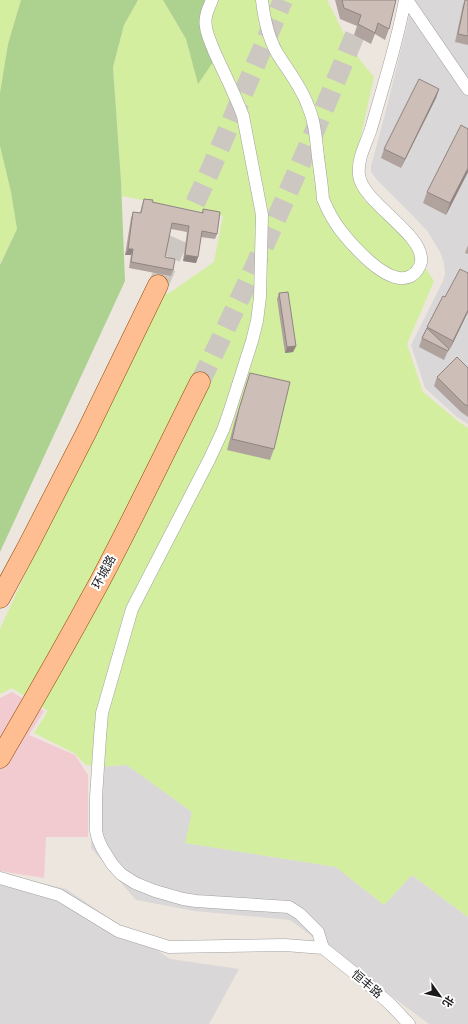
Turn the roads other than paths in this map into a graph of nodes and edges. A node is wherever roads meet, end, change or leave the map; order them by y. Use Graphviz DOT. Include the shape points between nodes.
graph roads {
  1 [pos="212,0"];
  2 [pos="262,0"];
  3 [pos="406,0"];
  4 [pos="468,89"];
  5 [pos="158,285"];
  6 [pos="200,382"];
  7 [pos="0,598"];
  8 [pos="0,758"];
  9 [pos="0,878"];
  10 [pos="323,948"];
  11 [pos="409,1024"];
  1 -- 10 [label="street" via="206,14 206,27 243,116 262,215 257,321 223,430 129,616 102,713 96,831 102,848 112,864 135,884 196,901 289,907 318,932"];
  2 -- 3 [label="street" via="268,32 278,54 297,82 312,115 326,207 341,230 365,256 379,269 399,278 414,273 421,264 421,255 406,232 365,189 361,182 359,165"];
  3 -- 4 [label="street"];
  5 -- 7 [label="main road" via="83,440"];
  6 -- 8 [label="main road, 环城路" via="98,584"];
  9 -- 10 [label="street" via="59,895 118,931 169,946 285,945"];
  10 -- 11 [label="street, 恒丰路" via="380,994"];
}
